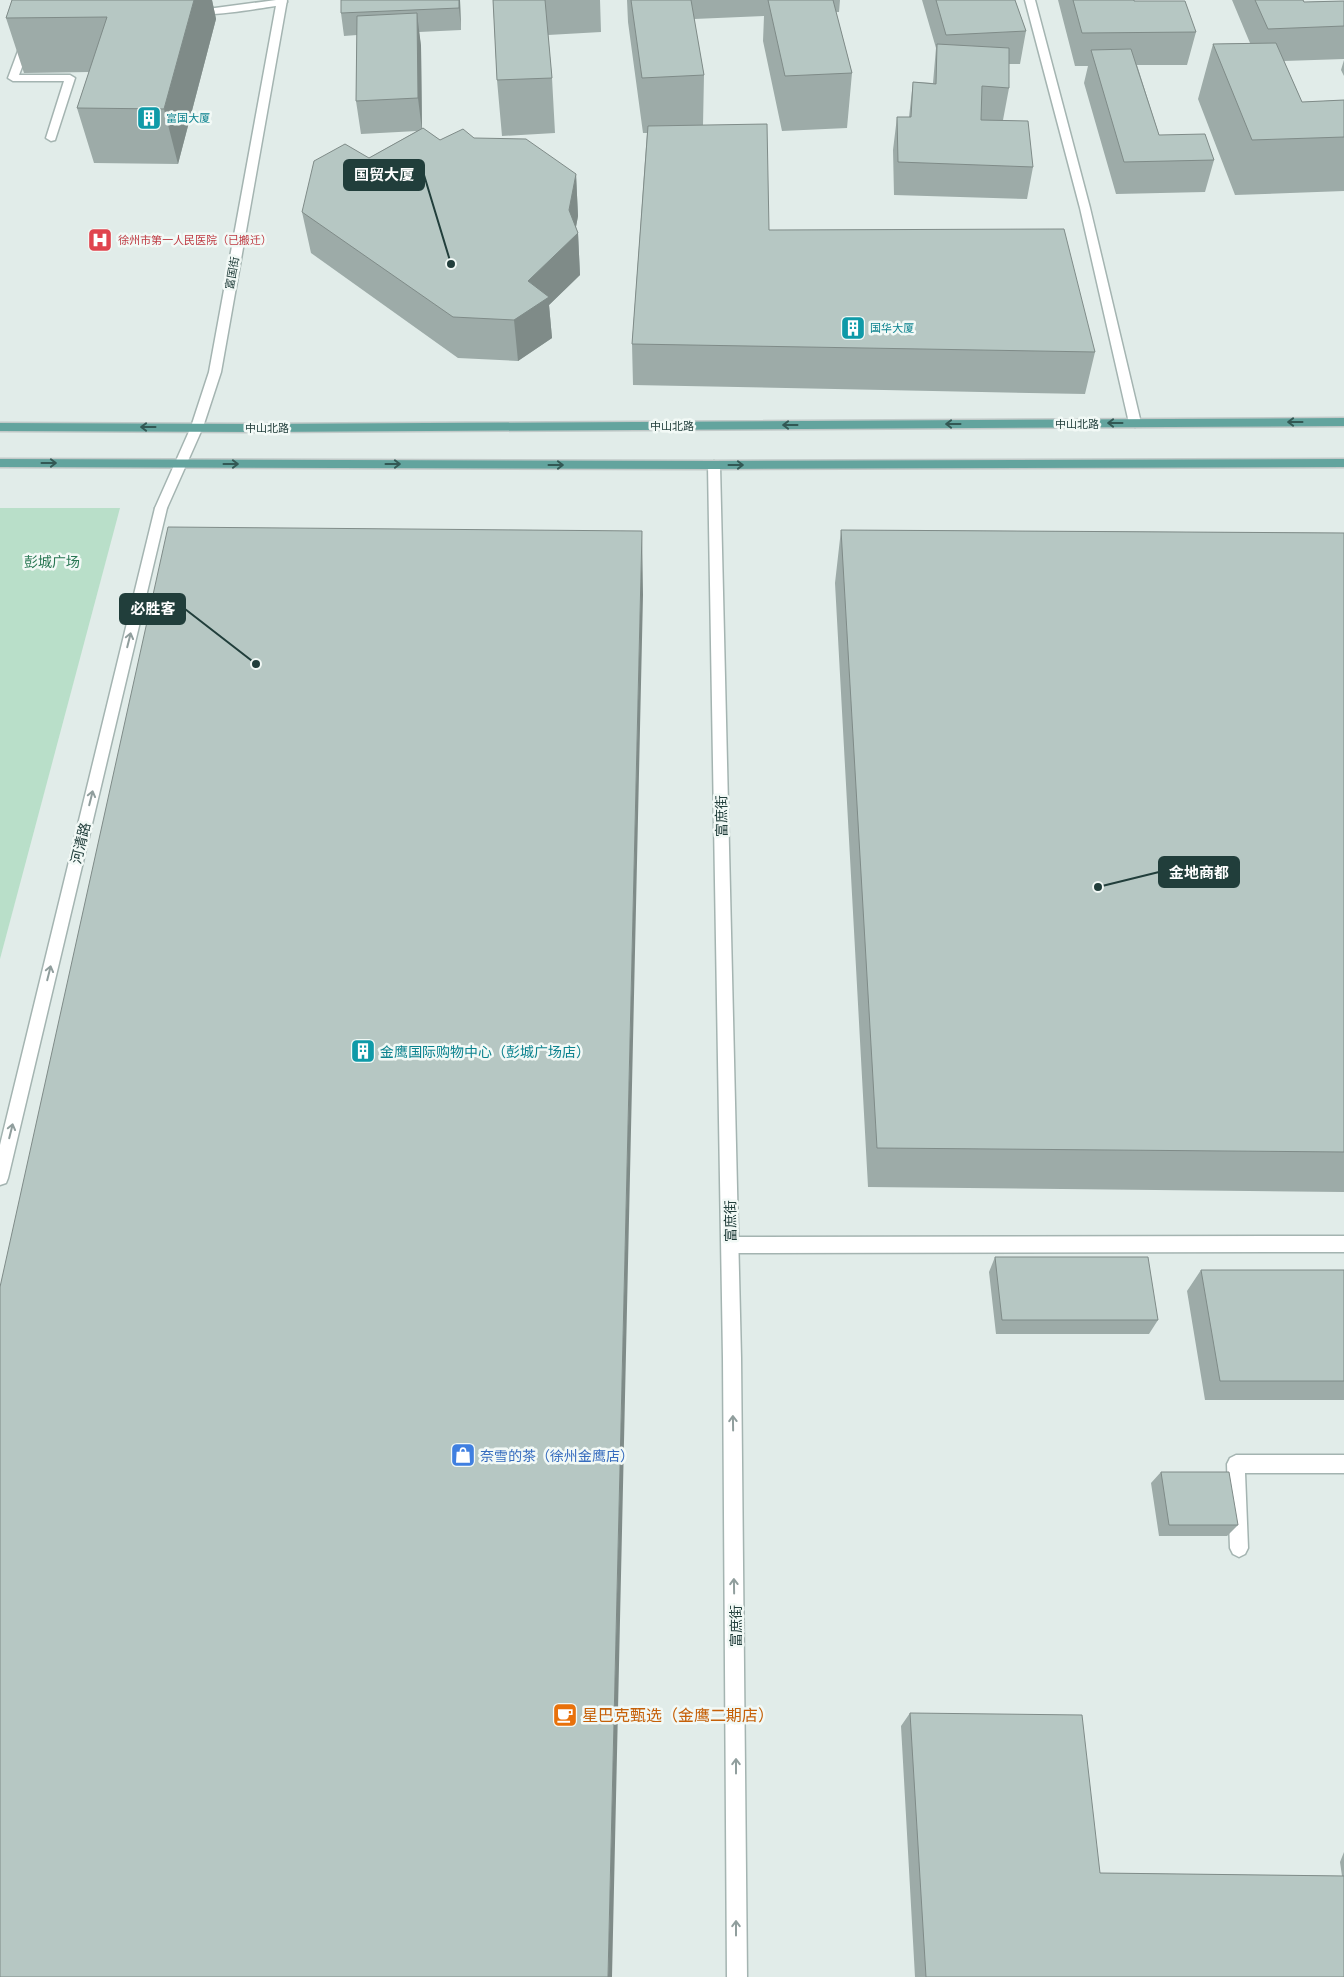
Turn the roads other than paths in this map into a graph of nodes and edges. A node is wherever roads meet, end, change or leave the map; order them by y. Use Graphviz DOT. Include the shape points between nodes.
graph roads {
  1 [pos="1030,0"];
  2 [pos="282,1"];
  3 [pos="185,11"];
  4 [pos="30,32"];
  5 [pos="51,138"];
  6 [pos="1344,422"];
  7 [pos="1135,423"];
  8 [pos="0,427"];
  9 [pos="197,427"];
  10 [pos="0,463"];
  11 [pos="1344,463"];
  12 [pos="182,464"];
  13 [pos="714,465"];
  14 [pos="161,508"];
  15 [pos="0,1178"];
  16 [pos="1344,1244"];
  17 [pos="730,1245"];
  18 [pos="1344,1464"];
  19 [pos="1239,1548"];
  20 [pos="737,1977"];
  1 -- 7 [label="street" via="1085,208"];
  2 -- 3 [label="street" via="215,11"];
  2 -- 9 [label="street, 富国街" via="214,372"];
  4 -- 5 [label="street" via="13,78 70,78"];
  6 -- 7 [label="main road, 中山北路, one-way"];
  7 -- 9 [label="main road, 中山北路, one-way"];
  9 -- 8 [label="main road, 中山北路, one-way"];
  9 -- 12 [label="street, 富国街"];
  10 -- 12 [label="main road, one-way"];
  13 -- 11 [label="main road, one-way"];
  12 -- 13 [label="main road, one-way"];
  12 -- 14 [label="street, 富国街"];
  13 -- 17 [label="street, 富庶街"];
  15 -- 14 [label="street, 河清路, one-way"];
  16 -- 17 [label="street"];
  20 -- 17 [label="street, 富庶街, one-way"];
  18 -- 19 [label="street" via="1236,1464"];
}
